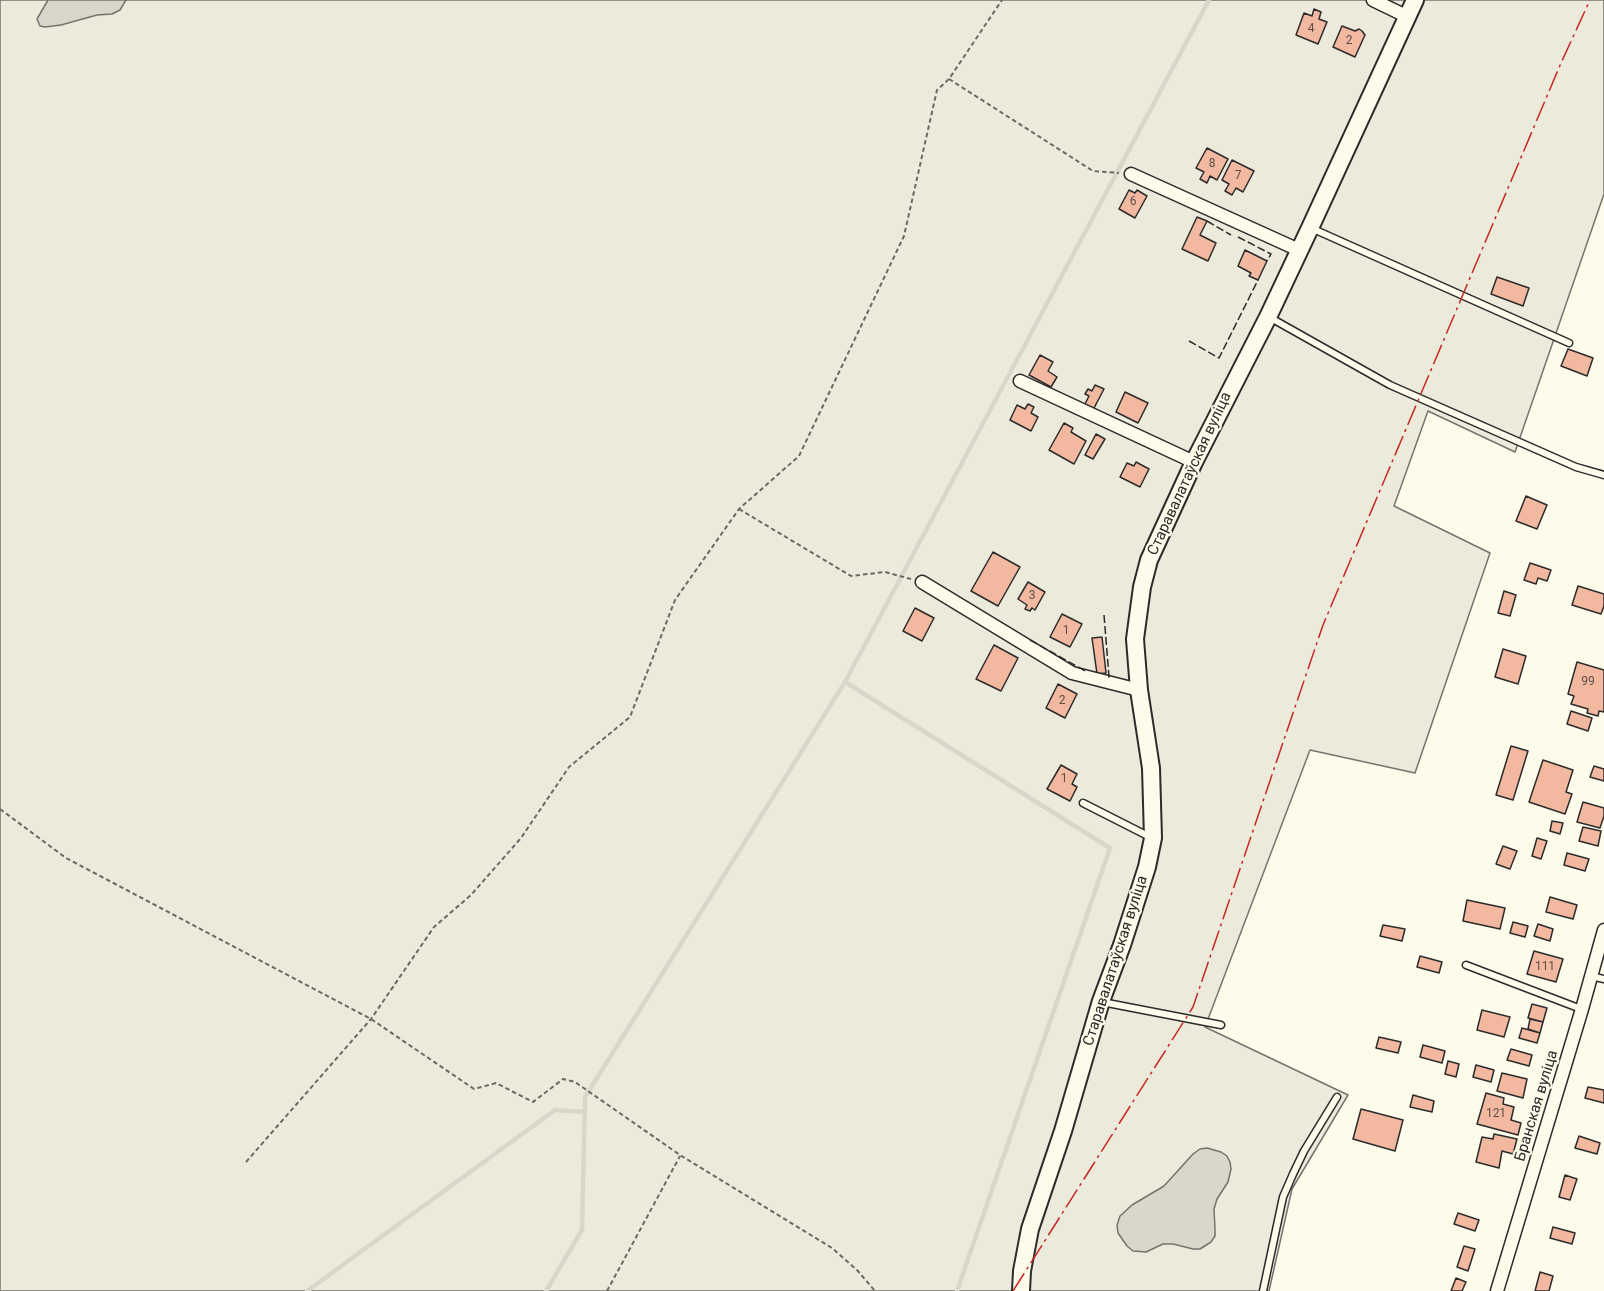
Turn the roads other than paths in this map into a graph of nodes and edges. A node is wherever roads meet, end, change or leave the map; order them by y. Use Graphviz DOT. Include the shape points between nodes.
graph roads {
  1 [pos="1373,0"];
  2 [pos="1414,0"];
  3 [pos="1406,16"];
  4 [pos="1131,174"];
  5 [pos="1310,228"];
  6 [pos="1299,250"];
  7 [pos="1268,317"];
  8 [pos="1569,343"];
  9 [pos="1020,381"];
  10 [pos="1194,462"];
  11 [pos="1604,475"];
  12 [pos="922,582"];
  13 [pos="1139,690"];
  14 [pos="1083,803"];
  15 [pos="1153,838"];
  16 [pos="1604,930"];
  17 [pos="1466,965"];
  18 [pos="1598,977"];
  19 [pos="1101,1002"];
  20 [pos="1582,1009"];
  21 [pos="1221,1025"];
  22 [pos="1337,1097"];
  23 [pos="1021,1291"];
  24 [pos="1263,1291"];
  25 [pos="1497,1291"];
  1 -- 3 [label="street"];
  2 -- 3 [label="street, Старавалатаўская вуліца"];
  3 -- 5 [label="street, Старавалатаўская вуліца"];
  4 -- 6 [label="street"];
  5 -- 6 [label="street, Старавалатаўская вуліца"];
  5 -- 8 [label="lane"];
  6 -- 7 [label="street, Старавалатаўская вуліца"];
  7 -- 10 [label="street, Старавалатаўская вуліца"];
  7 -- 11 [label="lane" via="1390,385 1576,468"];
  9 -- 10 [label="street"];
  10 -- 13 [label="street, Старавалатаўская вуліца" via="1160,533 1142,587 1135,639"];
  12 -- 13 [label="street" via="1072,673"];
  13 -- 15 [label="street, Старавалатаўская вуліца" via="1151,768"];
  14 -- 15 [label="lane"];
  15 -- 19 [label="street, Старавалатаўская вуліца"];
  16 -- 18 [label="street, Бранская вуліца"];
  17 -- 20 [label="lane"];
  18 -- 20 [label="street, Бранская вуліца"];
  19 -- 21 [label="lane"];
  19 -- 23 [label="street, Старавалатаўская вуліца" via="1030,1228"];
  20 -- 25 [label="street, Бранская вуліца"];
  22 -- 24 [label="lane" via="1283,1197"];
}
